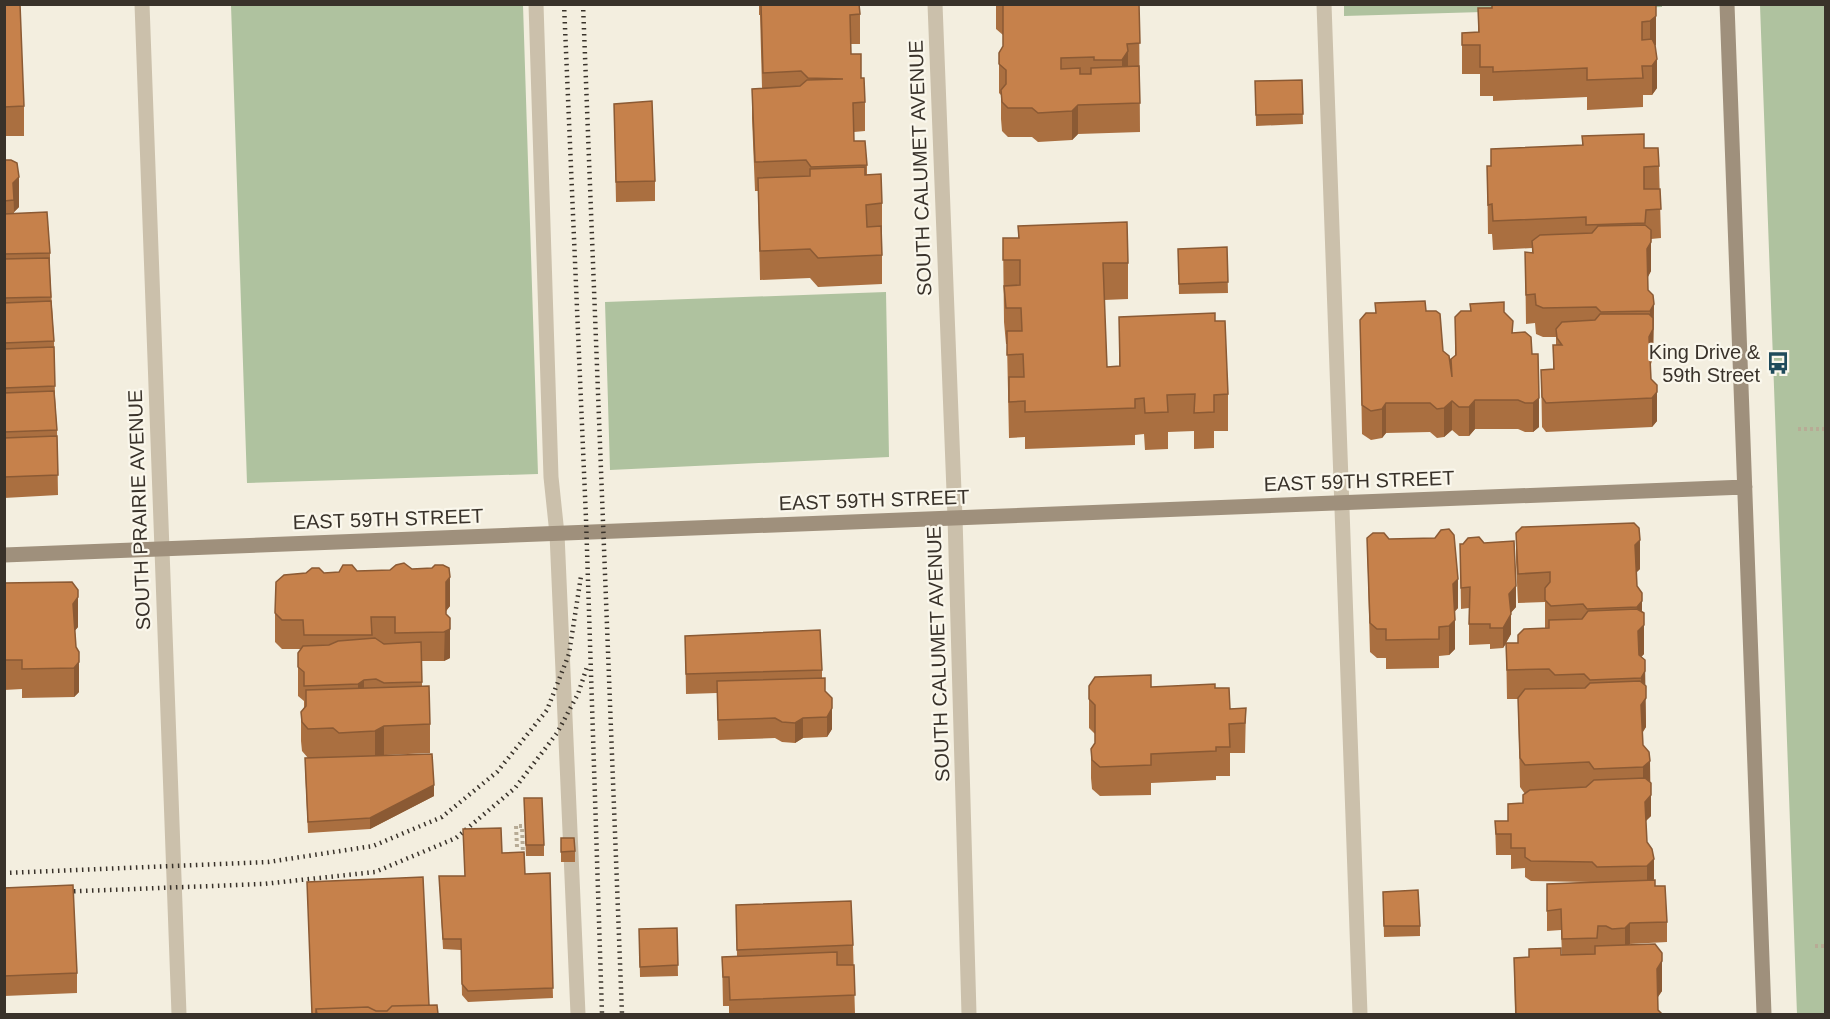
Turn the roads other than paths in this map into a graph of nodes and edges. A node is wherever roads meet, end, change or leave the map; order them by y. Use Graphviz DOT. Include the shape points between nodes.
graph roads {
  1 [pos="142,4"];
  2 [pos="536,4"];
  3 [pos="935,4"];
  4 [pos="1324,4"];
  5 [pos="1727,4"];
  6 [pos="1745,487"];
  7 [pos="1342,502"];
  8 [pos="955,518"];
  9 [pos="557,534"];
  10 [pos="161,549"];
  11 [pos="4,555"];
  12 [pos="179,1014"];
  13 [pos="578,1014"];
  14 [pos="969,1014"];
  15 [pos="1360,1014"];
  16 [pos="1764,1014"];
  1 -- 10 [label="street, SOUTH PRAIRIE AVENUE"];
  2 -- 9 [label="street" via="551,477"];
  3 -- 8 [label="street, SOUTH CALUMET AVENUE"];
  4 -- 7 [label="street"];
  5 -- 6 [label="street"];
  6 -- 7 [label="street, EAST 59TH STREET"];
  6 -- 16 [label="street"];
  7 -- 8 [label="street, EAST 59TH STREET"];
  7 -- 15 [label="street"];
  8 -- 9 [label="street, EAST 59TH STREET"];
  8 -- 14 [label="street, SOUTH CALUMET AVENUE"];
  9 -- 10 [label="street, EAST 59TH STREET"];
  9 -- 13 [label="street"];
  10 -- 11 [label="street, EAST 59TH STREET"];
  10 -- 12 [label="street, SOUTH PRAIRIE AVENUE"];
}
